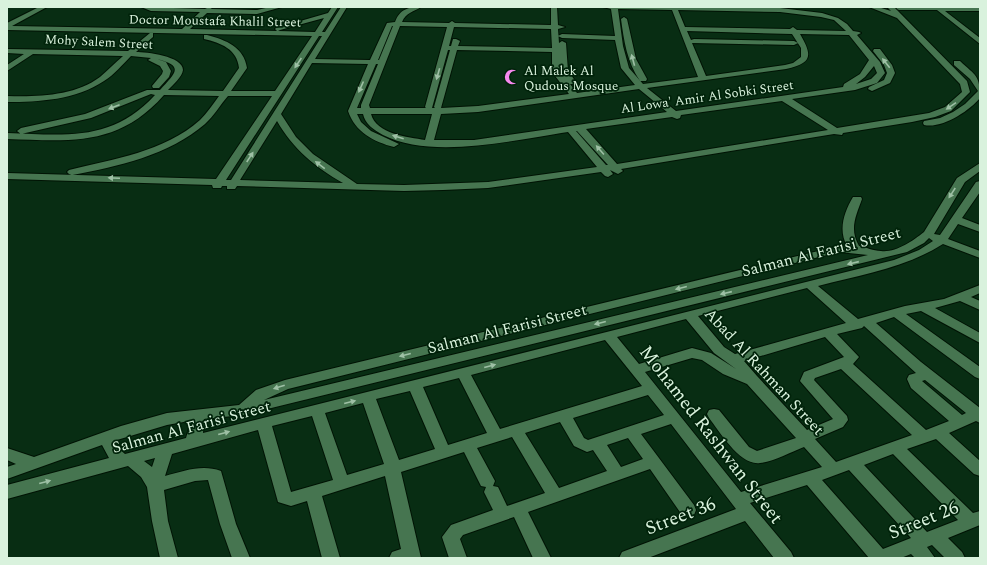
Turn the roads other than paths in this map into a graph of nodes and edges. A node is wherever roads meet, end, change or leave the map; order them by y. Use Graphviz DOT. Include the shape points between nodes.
graph roads {
  1 [pos="144,7"];
  2 [pos="216,7"];
  3 [pos="279,7"];
  4 [pos="344,7"];
  5 [pos="407,7"];
  6 [pos="418,7"];
  7 [pos="554,7"];
  8 [pos="561,7"];
  9 [pos="606,7"];
  10 [pos="614,7"];
  11 [pos="622,7"];
  12 [pos="872,7"];
  13 [pos="936,7"];
  14 [pos="47,8"];
  15 [pos="677,8"];
  16 [pos="742,8"];
  17 [pos="233,9"];
  18 [pos="780,9"];
  19 [pos="980,9"];
  20 [pos="333,10"];
  21 [pos="897,10"];
  22 [pos="205,11"];
  23 [pos="394,23"];
  24 [pos="456,24"];
  25 [pos="558,26"];
  26 [pos="7,27"];
  27 [pos="25,28"];
  28 [pos="685,28"];
  29 [pos="790,30"];
  30 [pos="7,32"];
  31 [pos="183,32"];
  32 [pos="855,32"];
  33 [pos="250,33"];
  34 [pos="139,35"];
  35 [pos="150,35"];
  36 [pos="320,36"];
  37 [pos="562,36"];
  38 [pos="207,37"];
  39 [pos="619,38"];
  40 [pos="694,40"];
  41 [pos="980,42"];
  42 [pos="794,43"];
  43 [pos="446,46"];
  44 [pos="454,46"];
  45 [pos="939,46"];
  46 [pos="558,49"];
  47 [pos="7,50"];
  48 [pos="25,53"];
  49 [pos="7,54"];
  50 [pos="123,55"];
  51 [pos="950,57"];
  52 [pos="311,59"];
  53 [pos="373,60"];
  54 [pos="383,60"];
  55 [pos="874,60"];
  56 [pos="7,62"];
  57 [pos="7,69"];
  58 [pos="706,76"];
  59 [pos="644,84"];
  60 [pos="965,87"];
  61 [pos="840,89"];
  62 [pos="980,89"];
  63 [pos="578,93"];
  64 [pos="153,94"];
  65 [pos="7,95"];
  66 [pos="223,96"];
  67 [pos="276,97"];
  68 [pos="14,98"];
  69 [pos="792,99"];
  70 [pos="353,108"];
  71 [pos="365,108"];
  72 [pos="435,108"];
  73 [pos="278,115"];
  74 [pos="681,116"];
  75 [pos="7,131"];
  76 [pos="21,131"];
  77 [pos="577,131"];
  78 [pos="844,133"];
  79 [pos="7,136"];
  80 [pos="428,144"];
  81 [pos="980,166"];
  82 [pos="612,171"];
  83 [pos="7,176"];
  84 [pos="42,176"];
  85 [pos="7,183"];
  86 [pos="980,184"];
  87 [pos="217,186"];
  88 [pos="232,186"];
  89 [pos="354,186"];
  90 [pos="857,199"];
  91 [pos="955,219"];
  92 [pos="980,229"];
  93 [pos="928,234"];
  94 [pos="942,240"];
  95 [pos="854,248"];
  96 [pos="980,255"];
  97 [pos="883,256"];
  98 [pos="810,285"];
  99 [pos="980,289"];
  100 [pos="961,297"];
  101 [pos="980,306"];
  102 [pos="924,307"];
  103 [pos="896,313"];
  104 [pos="689,314"];
  105 [pos="862,324"];
  106 [pos="829,333"];
  107 [pos="608,335"];
  108 [pos="980,339"];
  109 [pos="734,359"];
  110 [pos="843,363"];
  111 [pos="636,370"];
  112 [pos="463,373"];
  113 [pos="926,374"];
  114 [pos="980,374"];
  115 [pos="752,380"];
  116 [pos="415,385"];
  117 [pos="650,389"];
  118 [pos="368,397"];
  119 [pos="243,410"];
  120 [pos="317,410"];
  121 [pos="195,414"];
  122 [pos="714,414"];
  123 [pos="979,415"];
  124 [pos="564,416"];
  125 [pos="674,417"];
  126 [pos="960,422"];
  127 [pos="264,423"];
  128 [pos="516,430"];
  129 [pos="632,432"];
  130 [pos="931,435"];
  131 [pos="496,436"];
  132 [pos="110,437"];
  133 [pos="806,439"];
  134 [pos="192,442"];
  135 [pos="597,444"];
  136 [pos="468,445"];
  137 [pos="896,448"];
  138 [pos="166,449"];
  139 [pos="444,452"];
  140 [pos="7,454"];
  141 [pos="128,460"];
  142 [pos="653,462"];
  143 [pos="852,463"];
  144 [pos="35,464"];
  145 [pos="393,468"];
  146 [pos="833,469"];
  147 [pos="980,470"];
  148 [pos="7,473"];
  149 [pos="617,474"];
  150 [pos="810,478"];
  151 [pos="342,483"];
  152 [pos="155,486"];
  153 [pos="7,492"];
  154 [pos="313,493"];
  155 [pos="555,496"];
  156 [pos="743,506"];
  157 [pos="688,510"];
  158 [pos="511,511"];
  159 [pos="975,520"];
  160 [pos="924,540"];
  161 [pos="407,557"];
  162 [pos="635,557"];
  163 [pos="169,558"];
  164 [pos="241,558"];
  165 [pos="331,558"];
  166 [pos="458,558"];
  167 [pos="542,558"];
  168 [pos="785,558"];
  169 [pos="880,558"];
  170 [pos="926,558"];
  171 [pos="956,558"];
  1 -- 22 [label="street"];
  2 -- 22 [label="street"];
  3 -- 17 [label="street" via="257,12"];
  4 -- 36 [label="street"];
  5 -- 23 [label="street" via="396,13"];
  6 -- 23 [label="street" via="404,13"];
  7 -- 25 [label="street"];
  8 -- 25 [label="street"];
  9 -- 10 [label="street, Al Lowa' Amir Al Sobki Street"];
  10 -- 11 [label="street, Al Lowa' Amir Al Sobki Street"];
  10 -- 39 [label="street"];
  11 -- 15 [label="street, Al Lowa' Amir Al Sobki Street"];
  59 -- 11 [label="street, one-way" via="632,60"];
  12 -- 21 [label="street"];
  13 -- 19 [label="street"];
  13 -- 21 [label="street"];
  13 -- 41 [label="street"];
  14 -- 26 [label="street"];
  14 -- 27 [label="street"];
  15 -- 16 [label="street, Al Lowa' Amir Al Sobki Street"];
  15 -- 28 [label="street"];
  16 -- 18 [label="street, Al Lowa' Amir Al Sobki Street"];
  17 -- 22 [label="street"];
  18 -- 32 [label="street, Al Lowa' Amir Al Sobki Street" via="805,9 832,14 846,20"];
  20 -- 33 [label="street" via="293,26"];
  20 -- 36 [label="street"];
  21 -- 45 [label="street"];
  21 -- 60 [label="street"];
  22 -- 31 [label="street"];
  23 -- 24 [label="street"];
  23 -- 53 [label="street"];
  23 -- 54 [label="street"];
  24 -- 25 [label="street"];
  24 -- 43 [label="street"];
  24 -- 44 [label="street"];
  25 -- 37 [label="street"];
  25 -- 46 [label="street"];
  26 -- 27 [label="street, Doctor Moustafa Khalil Street"];
  27 -- 31 [label="street, Doctor Moustafa Khalil Street"];
  28 -- 29 [label="street"];
  28 -- 40 [label="street"];
  28 -- 58 [label="street"];
  29 -- 32 [label="street"];
  29 -- 42 [label="street"];
  29 -- 58 [label="street" via="806,51 805,58 798,63 786,67"];
  30 -- 34 [label="street, Doctor Moustafa Khalil Street"];
  31 -- 33 [label="street, Doctor Moustafa Khalil Street"];
  32 -- 55 [label="street, Al Lowa' Amir Al Sobki Street"];
  69 -- 32 [label="street, Al Lowa' Amir Al Sobki Street, one-way" via="868,90 888,81 891,69"];
  33 -- 36 [label="street, Doctor Moustafa Khalil Street"];
  34 -- 35 [label="street, Doctor Moustafa Khalil Street"];
  34 -- 50 [label="street"];
  35 -- 38 [label="street, Doctor Moustafa Khalil Street"];
  35 -- 50 [label="street"];
  36 -- 38 [label="street, Doctor Moustafa Khalil Street"];
  36 -- 52 [label="street"];
  36 -- 67 [label="street, one-way"];
  37 -- 39 [label="street"];
  37 -- 46 [label="street"];
  38 -- 66 [label="street" via="225,43 241,56 243,68"];
  39 -- 59 [label="street" via="625,67"];
  40 -- 42 [label="street"];
  40 -- 58 [label="street"];
  42 -- 58 [label="street" via="799,54 789,62"];
  43 -- 44 [label="street"];
  43 -- 72 [label="street, one-way"];
  44 -- 46 [label="street"];
  44 -- 72 [label="street"];
  46 -- 63 [label="street" via="556,72"];
  47 -- 48 [label="street, Mohy Salem Street"];
  48 -- 49 [label="street, Mohy Salem Street"];
  48 -- 50 [label="street, Mohy Salem Street"];
  48 -- 56 [label="street"];
  48 -- 57 [label="street"];
  50 -- 64 [label="street, Mohy Salem Street" via="163,64 166,75"];
  50 -- 64 [label="street, Mohy Salem Street" via="156,56 174,61 178,65 177,75"];
  50 -- 68 [label="street" via="93,84 41,99"];
  51 -- 62 [label="street"];
  52 -- 53 [label="street"];
  52 -- 73 [label="street"];
  53 -- 54 [label="street"];
  53 -- 70 [label="street, one-way"];
  54 -- 71 [label="street"];
  55 -- 61 [label="street" via="863,75"];
  55 -- 61 [label="street, Al Lowa' Amir Al Sobki Street" via="880,69 879,77 867,84"];
  58 -- 59 [label="street"];
  59 -- 63 [label="street"];
  59 -- 74 [label="street"];
  60 -- 62 [label="street"];
  60 -- 78 [label="street, one-way" via="958,101 948,109"];
  61 -- 69 [label="street, Al Lowa' Amir Al Sobki Street"];
  62 -- 78 [label="street" via="972,103 953,117"];
  63 -- 72 [label="street" via="478,109"];
  64 -- 66 [label="street"];
  64 -- 76 [label="street, one-way" via="88,116"];
  64 -- 76 [label="street, Mohy Salem Street" via="124,117 97,128 72,132"];
  64 -- 79 [label="street, Mohy Salem Street" via="134,119 97,133 68,137"];
  65 -- 68 [label="street"];
  66 -- 67 [label="street"];
  66 -- 84 [label="street" via="201,124 157,148 94,168"];
  67 -- 87 [label="street"];
  69 -- 74 [label="street, Al Lowa' Amir Al Sobki Street"];
  69 -- 78 [label="street"];
  70 -- 71 [label="street"];
  70 -- 77 [label="street, Al Lowa' Amir Al Sobki Street" via="355,121 372,135 395,144 423,149 463,150"];
  71 -- 72 [label="street"];
  80 -- 71 [label="street, Al Lowa' Amir Al Sobki Street, one-way" via="380,130 369,122"];
  72 -- 80 [label="street"];
  88 -- 73 [label="street, one-way"];
  89 -- 73 [label="street, one-way" via="302,151 287,133"];
  74 -- 77 [label="street, Al Lowa' Amir Al Sobki Street"];
  75 -- 76 [label="street, Mohy Salem Street"];
  77 -- 80 [label="street, Al Lowa' Amir Al Sobki Street" via="474,143"];
  77 -- 82 [label="street"];
  78 -- 82 [label="street"];
  81 -- 93 [label="street, Salman Al Farisi Street, one-way" via="961,180"];
  82 -- 88 [label="street" via="530,187 456,193 403,194"];
  82 -- 89 [label="street" via="488,185 404,188"];
  83 -- 84 [label="street"];
  87 -- 84 [label="street, one-way"];
  85 -- 87 [label="street"];
  86 -- 91 [label="street, Salman Al Farisi Street"];
  87 -- 88 [label="street"];
  88 -- 89 [label="street"];
  90 -- 95 [label="street" via="846,231"];
  91 -- 92 [label="street"];
  91 -- 94 [label="street, Salman Al Farisi Street"];
  93 -- 94 [label="street"];
  93 -- 97 [label="street, Salman Al Farisi Street" via="912,246"];
  94 -- 96 [label="street"];
  94 -- 98 [label="street, Salman Al Farisi Street" via="923,252 898,262"];
  95 -- 97 [label="street"];
  95 -- 119 [label="street, one-way" via="839,249 285,385 261,394"];
  97 -- 119 [label="street, Salman Al Farisi Street, one-way"];
  98 -- 104 [label="street, Salman Al Farisi Street"];
  98 -- 105 [label="street"];
  99 -- 100 [label="street"];
  100 -- 101 [label="street"];
  100 -- 102 [label="street"];
  102 -- 103 [label="street"];
  102 -- 108 [label="street"];
  103 -- 105 [label="street"];
  103 -- 114 [label="street"];
  104 -- 107 [label="street, Salman Al Farisi Street"];
  104 -- 109 [label="street, Abad Al Rahman Street" via="719,350"];
  105 -- 106 [label="street"];
  105 -- 113 [label="street"];
  106 -- 109 [label="street"];
  106 -- 110 [label="street" via="851,354 850,360"];
  107 -- 111 [label="street, Mohamed Rashwan Street"];
  112 -- 107 [label="street, Salman Al Farisi Street, one-way"];
  109 -- 115 [label="street, Abad Al Rahman Street"];
  110 -- 130 [label="street"];
  110 -- 133 [label="street" via="807,378 841,420"];
  111 -- 115 [label="street" via="692,353 706,356 728,371"];
  111 -- 117 [label="street, Mohamed Rashwan Street"];
  112 -- 116 [label="street, Salman Al Farisi Street"];
  112 -- 131 [label="street"];
  113 -- 123 [label="street"];
  113 -- 126 [label="street" via="914,378 914,381"];
  115 -- 133 [label="street, Abad Al Rahman Street"];
  116 -- 118 [label="street, Salman Al Farisi Street"];
  116 -- 139 [label="street"];
  117 -- 124 [label="street"];
  117 -- 125 [label="street, Mohamed Rashwan Street"];
  120 -- 118 [label="street, Salman Al Farisi Street, one-way"];
  118 -- 145 [label="street"];
  119 -- 121 [label="street, Salman Al Farisi Street"];
  120 -- 127 [label="street, Salman Al Farisi Street"];
  120 -- 151 [label="street"];
  121 -- 132 [label="street, Salman Al Farisi Street" via="146,425"];
  121 -- 134 [label="street" via="197,430"];
  122 -- 133 [label="street" via="744,451 756,457"];
  123 -- 126 [label="street, Street 36"];
  124 -- 128 [label="street"];
  124 -- 135 [label="street" via="580,442 587,446"];
  125 -- 129 [label="street"];
  125 -- 156 [label="street, Mohamed Rashwan Street"];
  126 -- 130 [label="street, Street 36"];
  134 -- 127 [label="street, Salman Al Farisi Street, one-way"];
  127 -- 154 [label="street" via="284,497 290,499"];
  128 -- 131 [label="street"];
  128 -- 155 [label="street"];
  129 -- 135 [label="street"];
  129 -- 142 [label="street"];
  130 -- 137 [label="street, Street 36"];
  130 -- 147 [label="street"];
  131 -- 136 [label="street"];
  132 -- 141 [label="street" via="110,449 113,454"];
  132 -- 144 [label="street, Salman Al Farisi Street"];
  133 -- 146 [label="street, Abad Al Rahman Street"];
  134 -- 138 [label="street, Salman Al Farisi Street"];
  135 -- 149 [label="street"];
  136 -- 139 [label="street"];
  136 -- 158 [label="street" via="489,487"];
  137 -- 143 [label="street, Street 36"];
  137 -- 159 [label="street"];
  138 -- 141 [label="street, Salman Al Farisi Street"];
  138 -- 152 [label="street"];
  139 -- 145 [label="street"];
  140 -- 144 [label="street"];
  141 -- 152 [label="street" via="147,472"];
  153 -- 141 [label="street, Salman Al Farisi Street, one-way"];
  142 -- 149 [label="street"];
  142 -- 157 [label="street"];
  143 -- 146 [label="street, Street 36"];
  143 -- 160 [label="street"];
  144 -- 148 [label="street, Salman Al Farisi Street"];
  145 -- 151 [label="street"];
  145 -- 161 [label="street"];
  146 -- 150 [label="street, Street 36"];
  149 -- 155 [label="street"];
  150 -- 156 [label="street, Street 36"];
  150 -- 169 [label="street"];
  151 -- 154 [label="street"];
  152 -- 163 [label="street"];
  152 -- 164 [label="street" via="203,473 215,476 228,524"];
  154 -- 165 [label="street"];
  155 -- 158 [label="street"];
  156 -- 162 [label="street, Street 36"];
  156 -- 168 [label="street, Mohamed Rashwan Street"];
  158 -- 166 [label="street" via="453,533 452,540"];
  158 -- 167 [label="street"];
  159 -- 160 [label="street, Street 26"];
  160 -- 169 [label="street, Street 26"];
  160 -- 170 [label="street"];
  160 -- 171 [label="street"];
}
